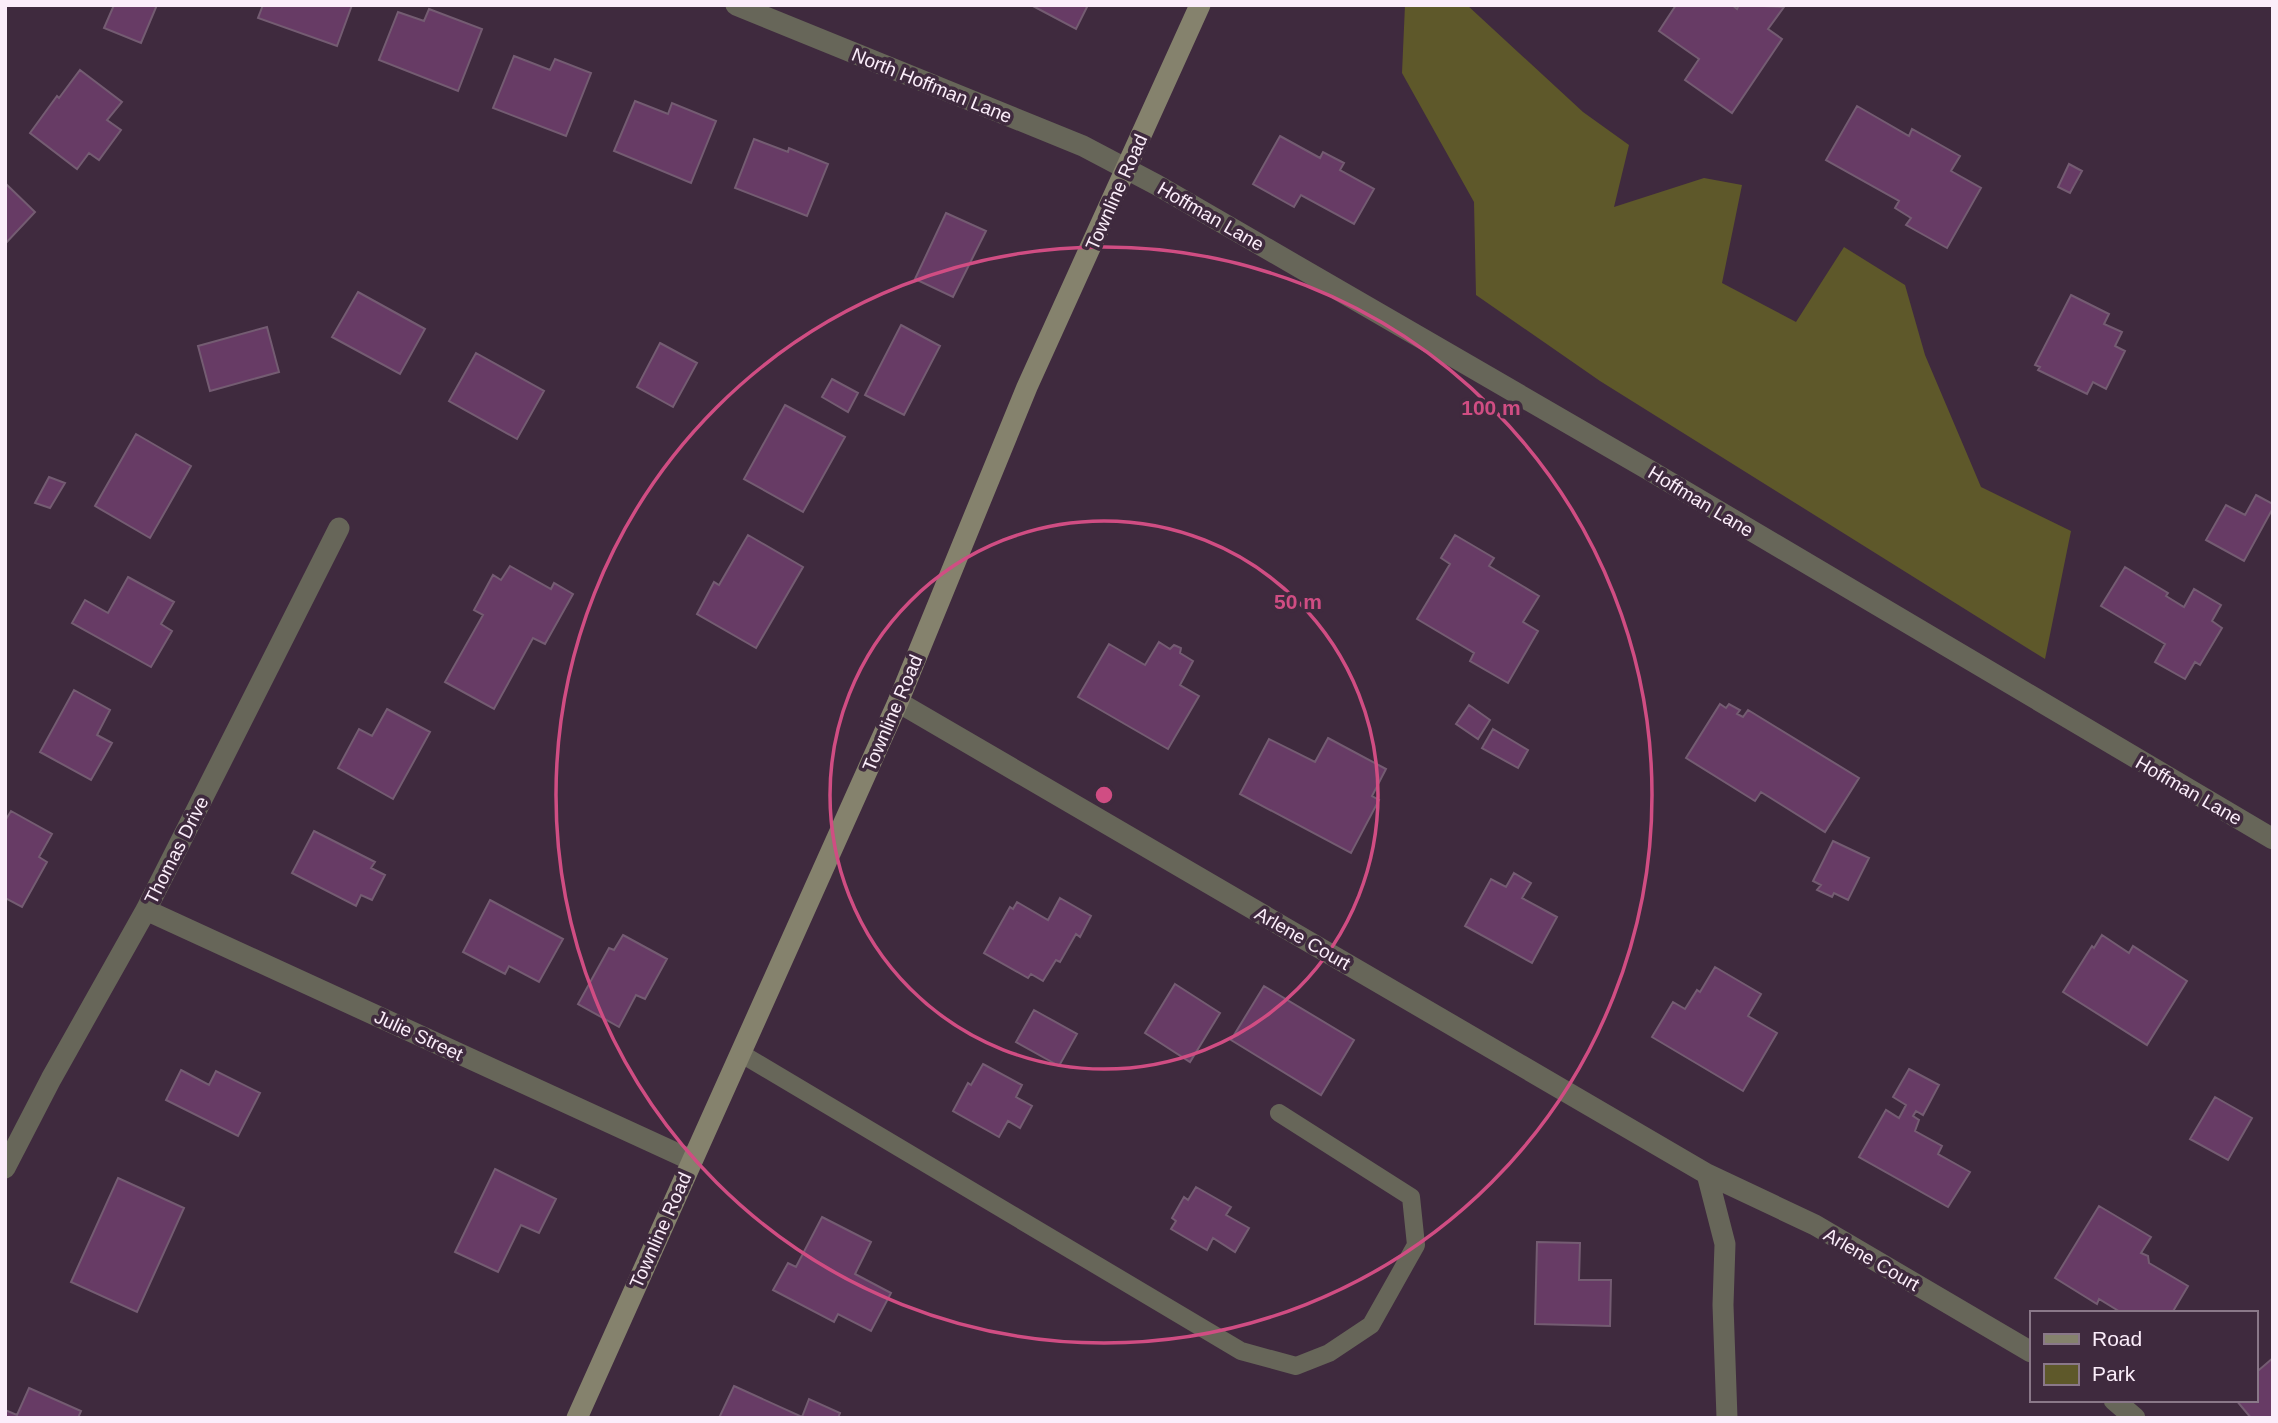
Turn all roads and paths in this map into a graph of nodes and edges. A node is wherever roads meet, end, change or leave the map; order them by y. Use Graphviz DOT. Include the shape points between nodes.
graph roads {
  1 [pos="736,5"];
  2 [pos="1200,5"];
  3 [pos="1127,169"];
  4 [pos="339,528"];
  5 [pos="898,702"];
  6 [pos="2273,839"];
  7 [pos="146,910"];
  8 [pos="740,1053"];
  9 [pos="1279,1114"];
  10 [pos="691,1160"];
  11 [pos="5,1168"];
  12 [pos="1707,1174"];
  13 [pos="2030,1351"];
  14 [pos="2116,1402"];
  15 [pos="577,1418"];
  16 [pos="1727,1418"];
  17 [pos="2135,1418"];
  1 -- 3 [label="street, North Hoffman Lane" via="1083,146"];
  2 -- 3 [label="street, Townline Road"];
  3 -- 5 [label="street, Townline Road" via="1027,387"];
  3 -- 6 [label="street, Hoffman Lane" via="1527,398"];
  4 -- 7 [label="street, Thomas Drive"];
  5 -- 8 [label="street, Townline Road"];
  5 -- 12 [label="street, Arlene Court"];
  7 -- 10 [label="street, Julie Street"];
  7 -- 11 [label="street, Thomas Drive"];
  8 -- 9 [label="lane" via="1241,1351 1296,1366 1329,1353 1371,1325 1416,1245 1411,1197"];
  8 -- 10 [label="street, Townline Road"];
  10 -- 15 [label="street, Townline Road"];
  12 -- 13 [label="street, Arlene Court" via="1815,1225"];
  12 -- 16 [label="street" via="1724,1244"];
  14 -- 17 [label="street"];
}
